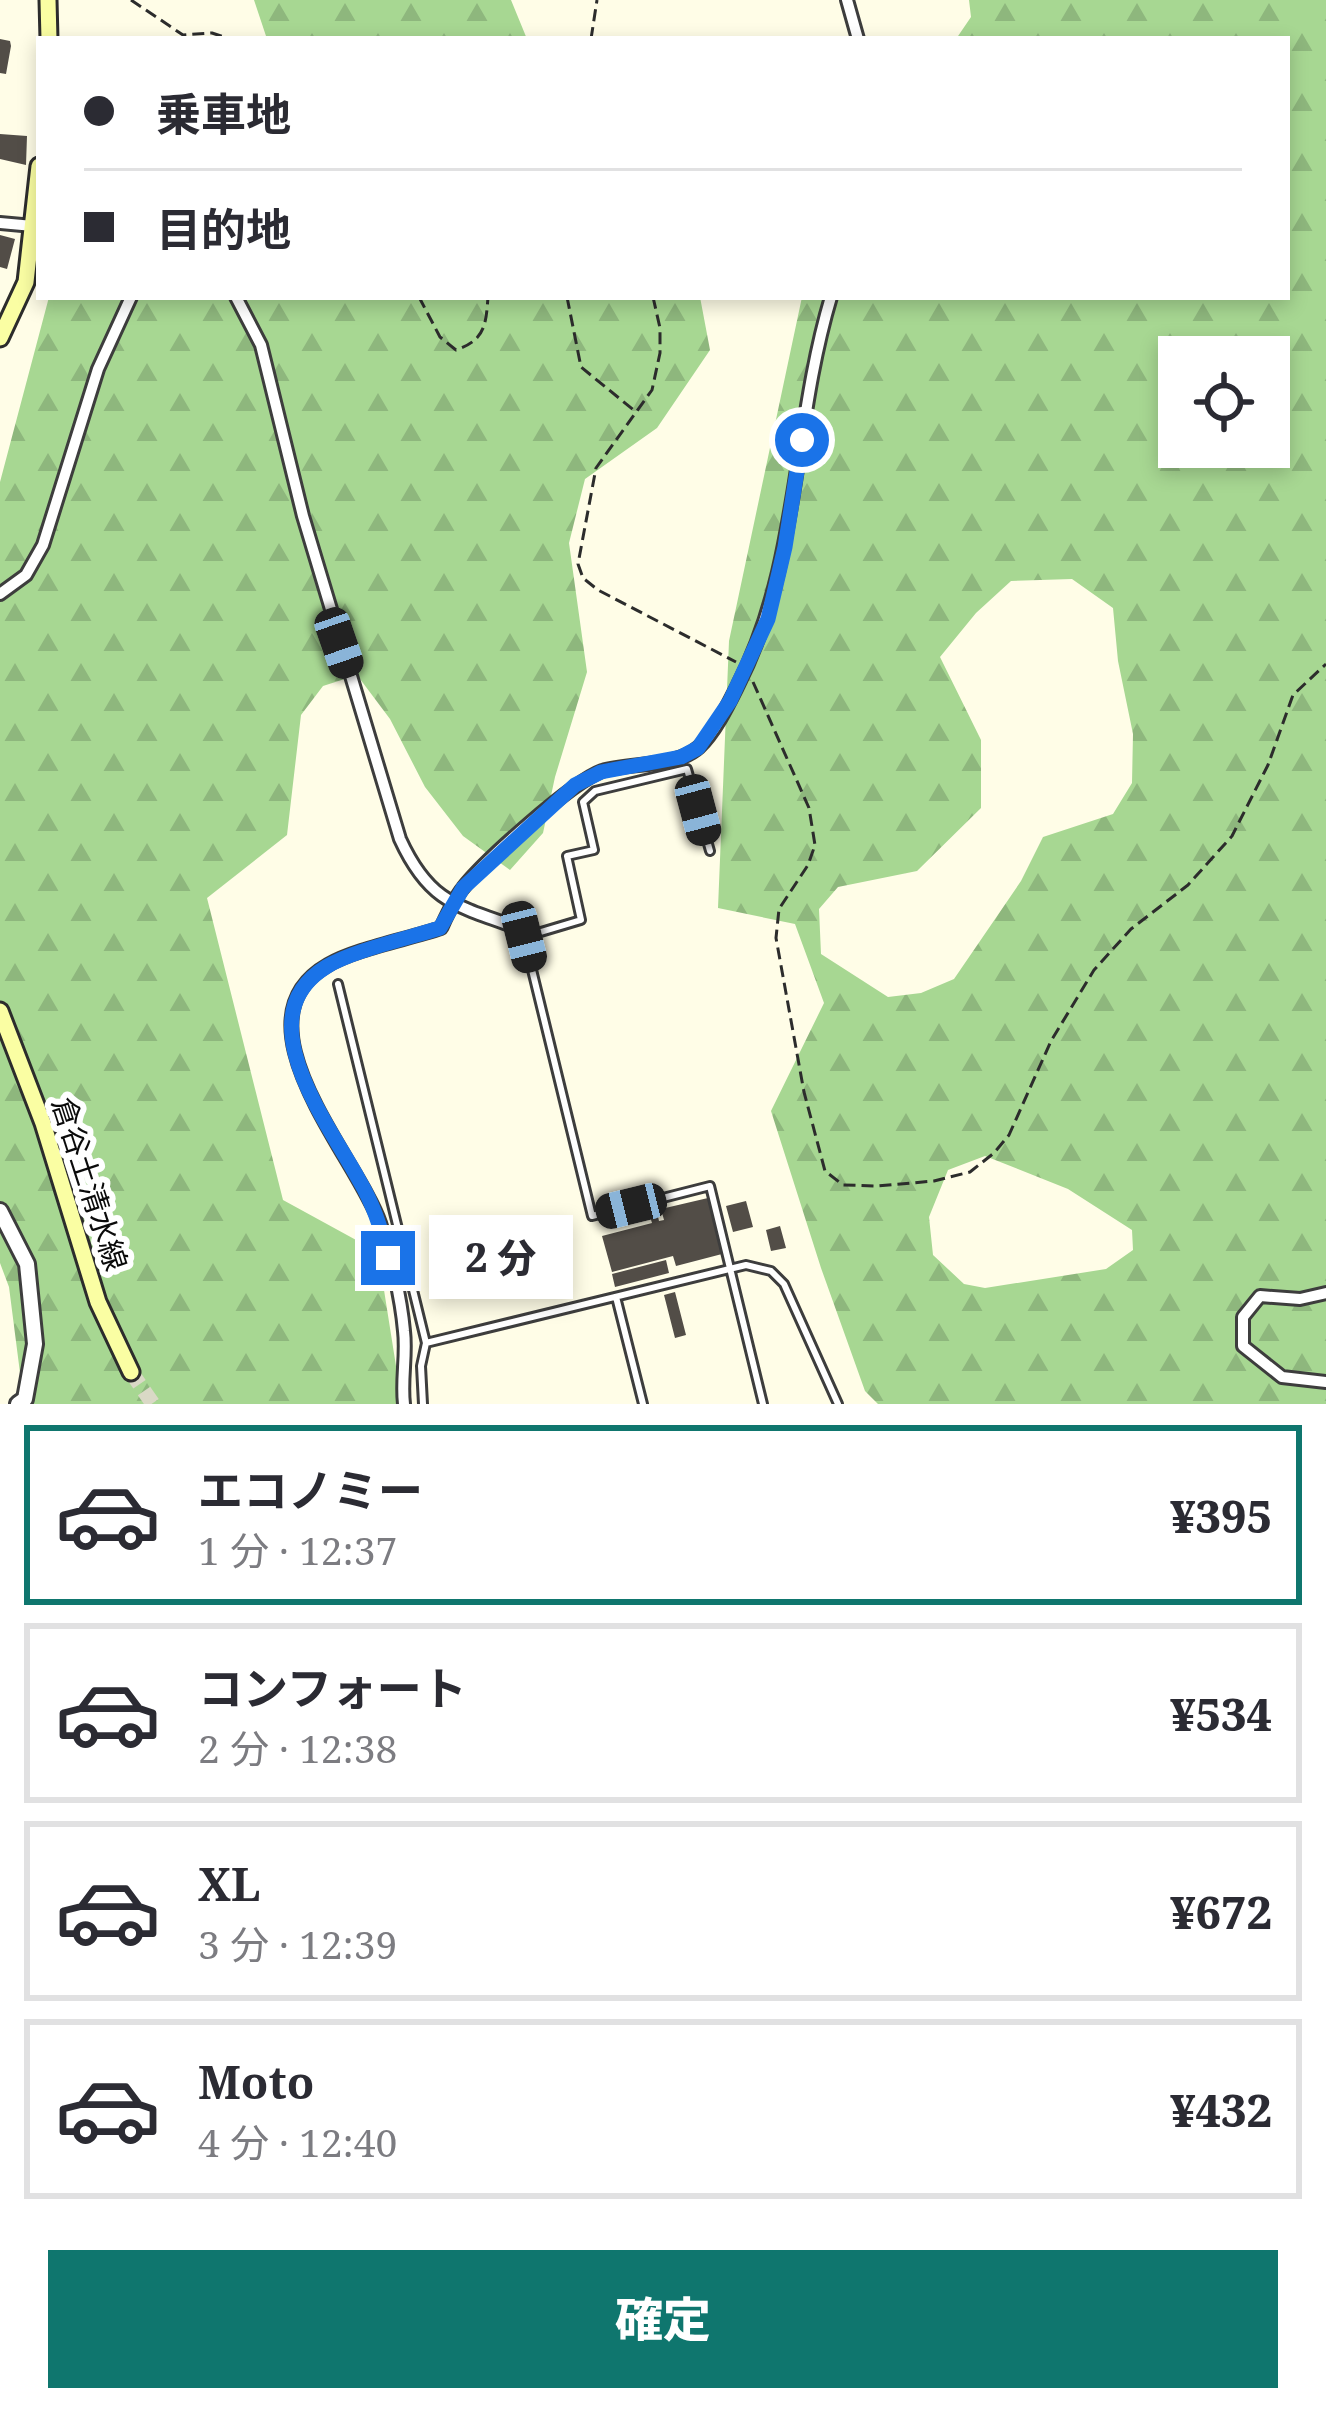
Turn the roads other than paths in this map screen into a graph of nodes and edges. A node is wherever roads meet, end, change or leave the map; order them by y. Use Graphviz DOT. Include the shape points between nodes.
graph roads {
  1 [pos="48,0"];
  2 [pos="847,0"];
  3 [pos="49,36"];
  4 [pos="857,36"];
  5 [pos="36,196"];
  6 [pos="0,223"];
  7 [pos="33,226"];
  8 [pos="130,300"];
  9 [pos="238,300"];
  10 [pos="830,300"];
  11 [pos="0,338"];
  12 [pos="0,594"];
  13 [pos="710,851"];
  14 [pos="453,905"];
  15 [pos="510,925"];
  16 [pos="524,937"];
  17 [pos="338,984"];
  18 [pos="0,1011"];
  19 [pos="0,1210"];
  20 [pos="730,1268"];
  21 [pos="1326,1293"];
  22 [pos="616,1297"];
  23 [pos="426,1343"];
  24 [pos="131,1372"];
  25 [pos="1326,1382"];
  26 [pos="18,1404"];
  27 [pos="404,1404"];
  28 [pos="423,1404"];
  29 [pos="643,1404"];
  30 [pos="764,1404"];
  31 [pos="838,1404"];
  1 -- 3 [label="main road"];
  2 -- 4 [label="street"];
  5 -- 7 [label="main road"];
  6 -- 7 [label="street"];
  7 -- 11 [label="main road" via="26,282"];
  8 -- 12 [label="street" via="98,369 43,545 26,574"];
  9 -- 14 [label="street" via="262,345 303,516 400,839 427,887"];
  10 -- 14 [label="street" via="768,619 698,748 575,785"];
  13 -- 16 [label="lane" via="687,769 595,791 583,802 594,850 567,856 581,920"];
  14 -- 15 [label="street"];
  14 -- 27 [label="street" via="440,928 330,964 296,998 289,1022 306,1084 380,1223 404,1330"];
  15 -- 16 [label="lane"];
  16 -- 20 [label="lane" via="592,1216 710,1186"];
  17 -- 23 [label="lane"];
  18 -- 24 [label="main road, 倉谷土清水線" via="98,1302"];
  19 -- 26 [label="street" via="27,1264 33,1324"];
  20 -- 22 [label="lane"];
  20 -- 30 [label="lane"];
  20 -- 31 [label="lane" via="771,1271 784,1284"];
  21 -- 25 [label="street" via="1260,1297 1243,1317 1243,1346 1282,1377"];
  22 -- 23 [label="lane"];
  22 -- 29 [label="lane"];
  23 -- 28 [label="lane"];
}
